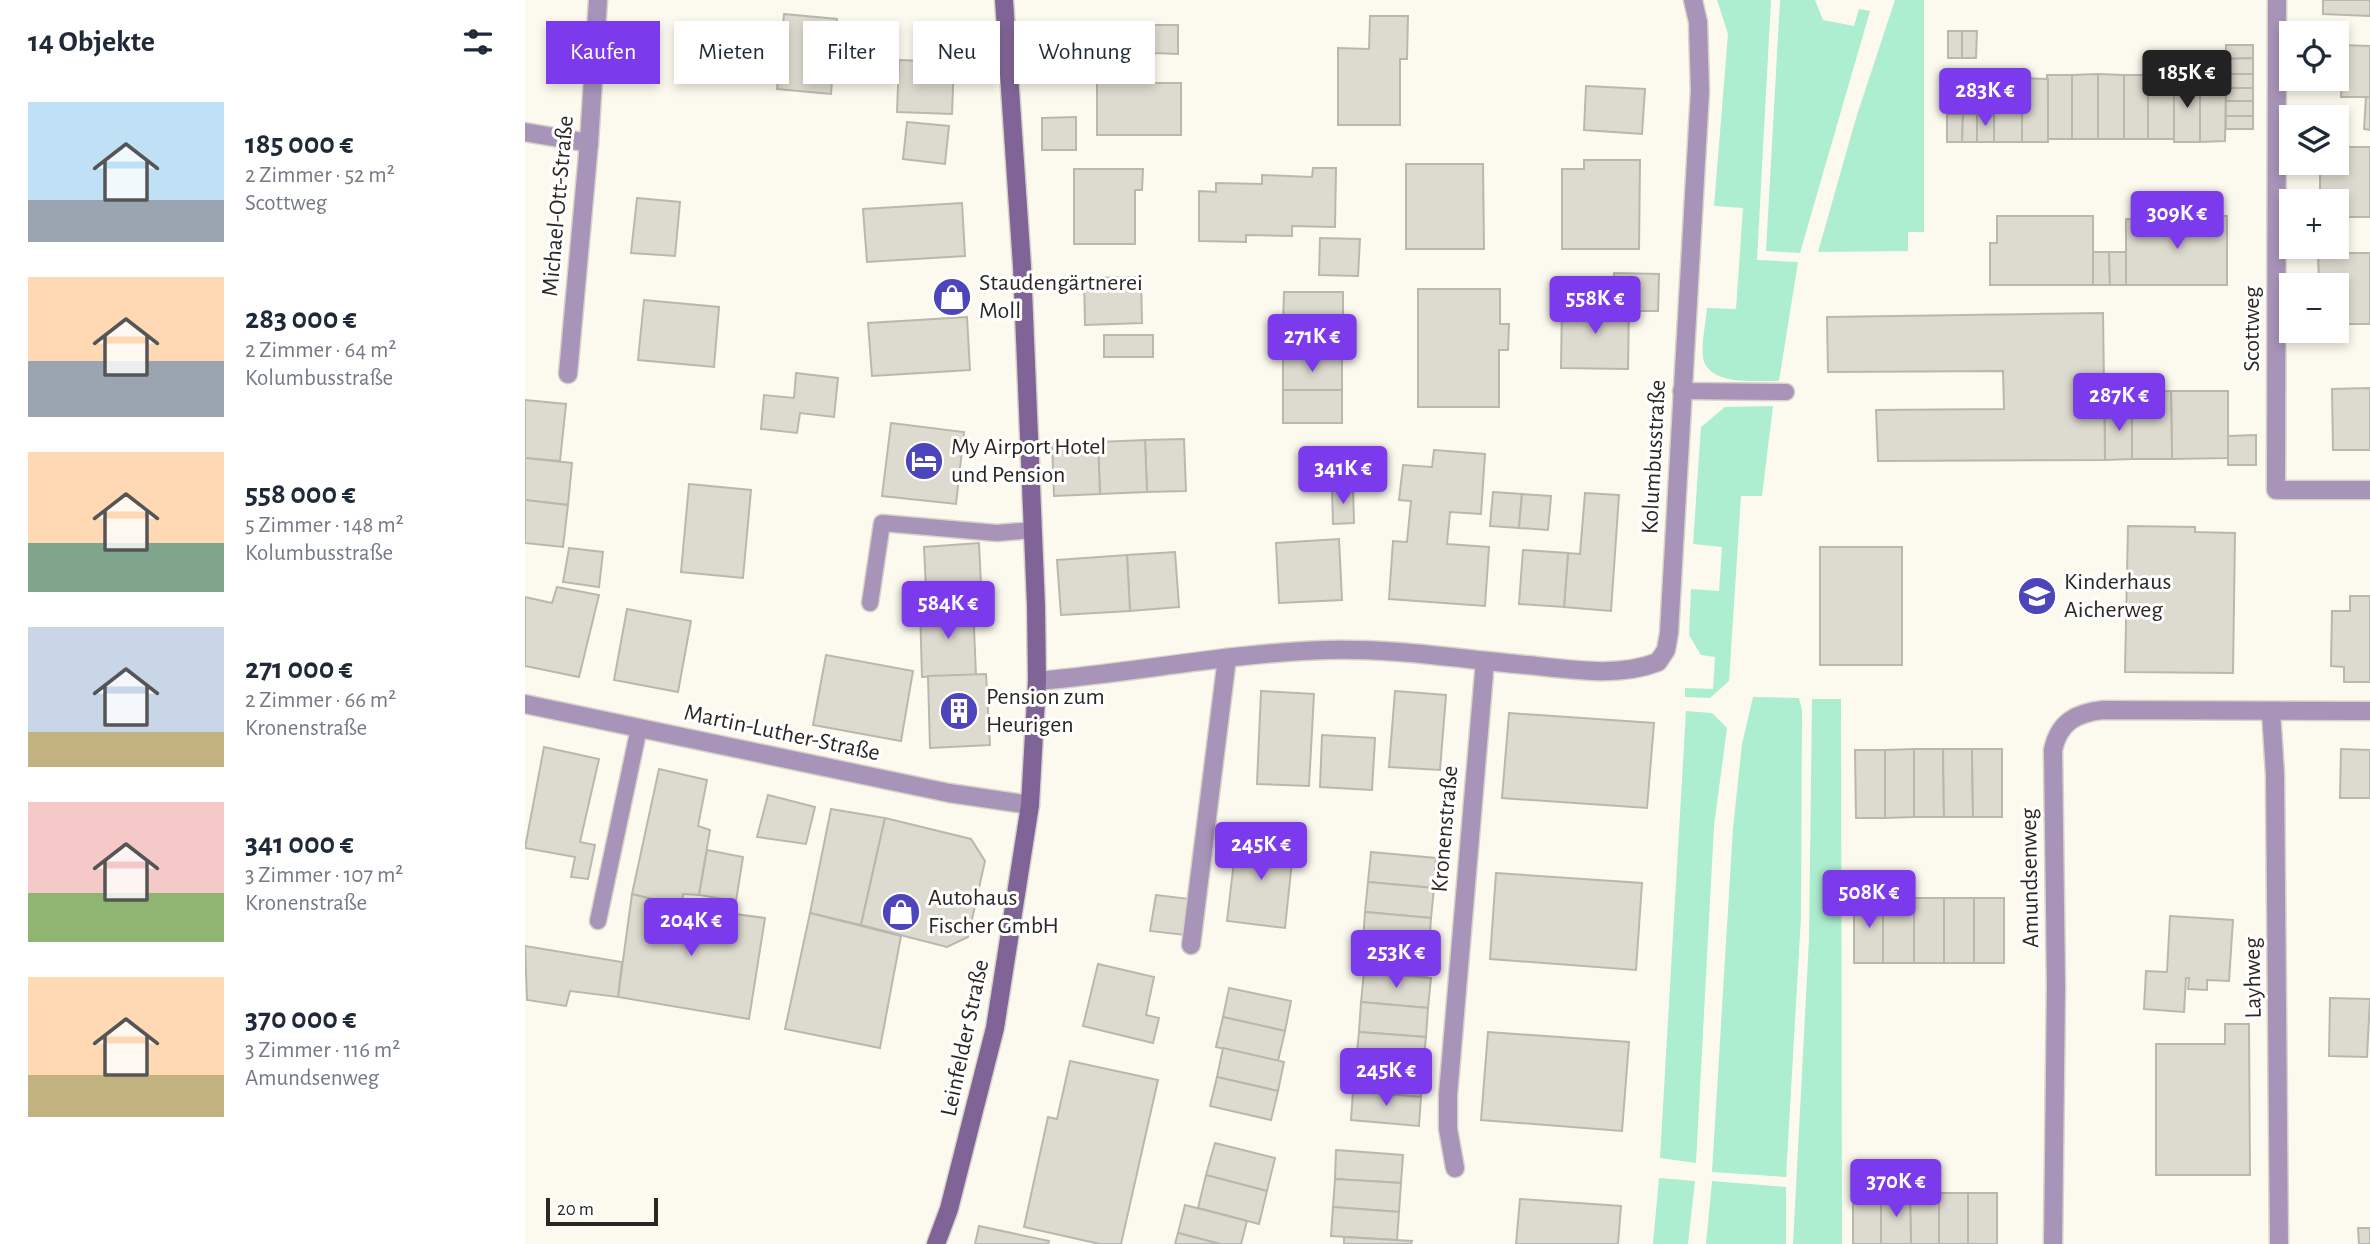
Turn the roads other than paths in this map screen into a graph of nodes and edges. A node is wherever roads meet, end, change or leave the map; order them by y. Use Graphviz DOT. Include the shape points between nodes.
graph roads {
  1 [pos="597,0"];
  2 [pos="1004,0"];
  3 [pos="1693,0"];
  4 [pos="2277,0"];
  5 [pos="525,132"];
  6 [pos="589,143"];
  7 [pos="568,374"];
  8 [pos="1681,391"];
  9 [pos="1786,392"];
  10 [pos="2370,490"];
  11 [pos="1033,530"];
  12 [pos="870,603"];
  13 [pos="1227,658"];
  14 [pos="1485,661"];
  15 [pos="1037,681"];
  16 [pos="525,704"];
  17 [pos="2370,711"];
  18 [pos="2271,712"];
  19 [pos="639,728"];
  20 [pos="1030,805"];
  21 [pos="598,921"];
  22 [pos="1191,945"];
  23 [pos="1455,1168"];
  24 [pos="936,1244"];
  25 [pos="2053,1244"];
  26 [pos="2279,1244"];
  1 -- 6 [label="street, Michael-Ott-Straße"];
  2 -- 11 [label="main road, Leinfelder Straße"];
  3 -- 8 [label="street, Kolumbusstraße" via="1700,91"];
  4 -- 10 [label="street, Scottweg" via="2276,490"];
  5 -- 6 [label="street"];
  6 -- 7 [label="street, Michael-Ott-Straße"];
  8 -- 9 [label="lane"];
  8 -- 14 [label="street, Kolumbusstraße" via="1669,633 1658,663 1627,671"];
  11 -- 12 [label="lane" via="997,533 882,523"];
  11 -- 15 [label="main road, Leinfelder Straße"];
  13 -- 14 [label="street" via="1364,650"];
  13 -- 15 [label="street"];
  13 -- 22 [label="street"];
  14 -- 23 [label="street, Kronenstraße" via="1448,1095"];
  15 -- 20 [label="main road, Leinfelder Straße"];
  16 -- 19 [label="street, Martin-Luther-Straße"];
  17 -- 18 [label="street, Amundsenweg"];
  18 -- 25 [label="street, Amundsenweg" via="2103,710 2080,713 2057,734 2053,750"];
  18 -- 26 [label="street, Layhweg"];
  19 -- 20 [label="street, Martin-Luther-Straße" via="949,793"];
  19 -- 21 [label="lane"];
  20 -- 24 [label="main road, Leinfelder Straße" via="995,1028"];
}
